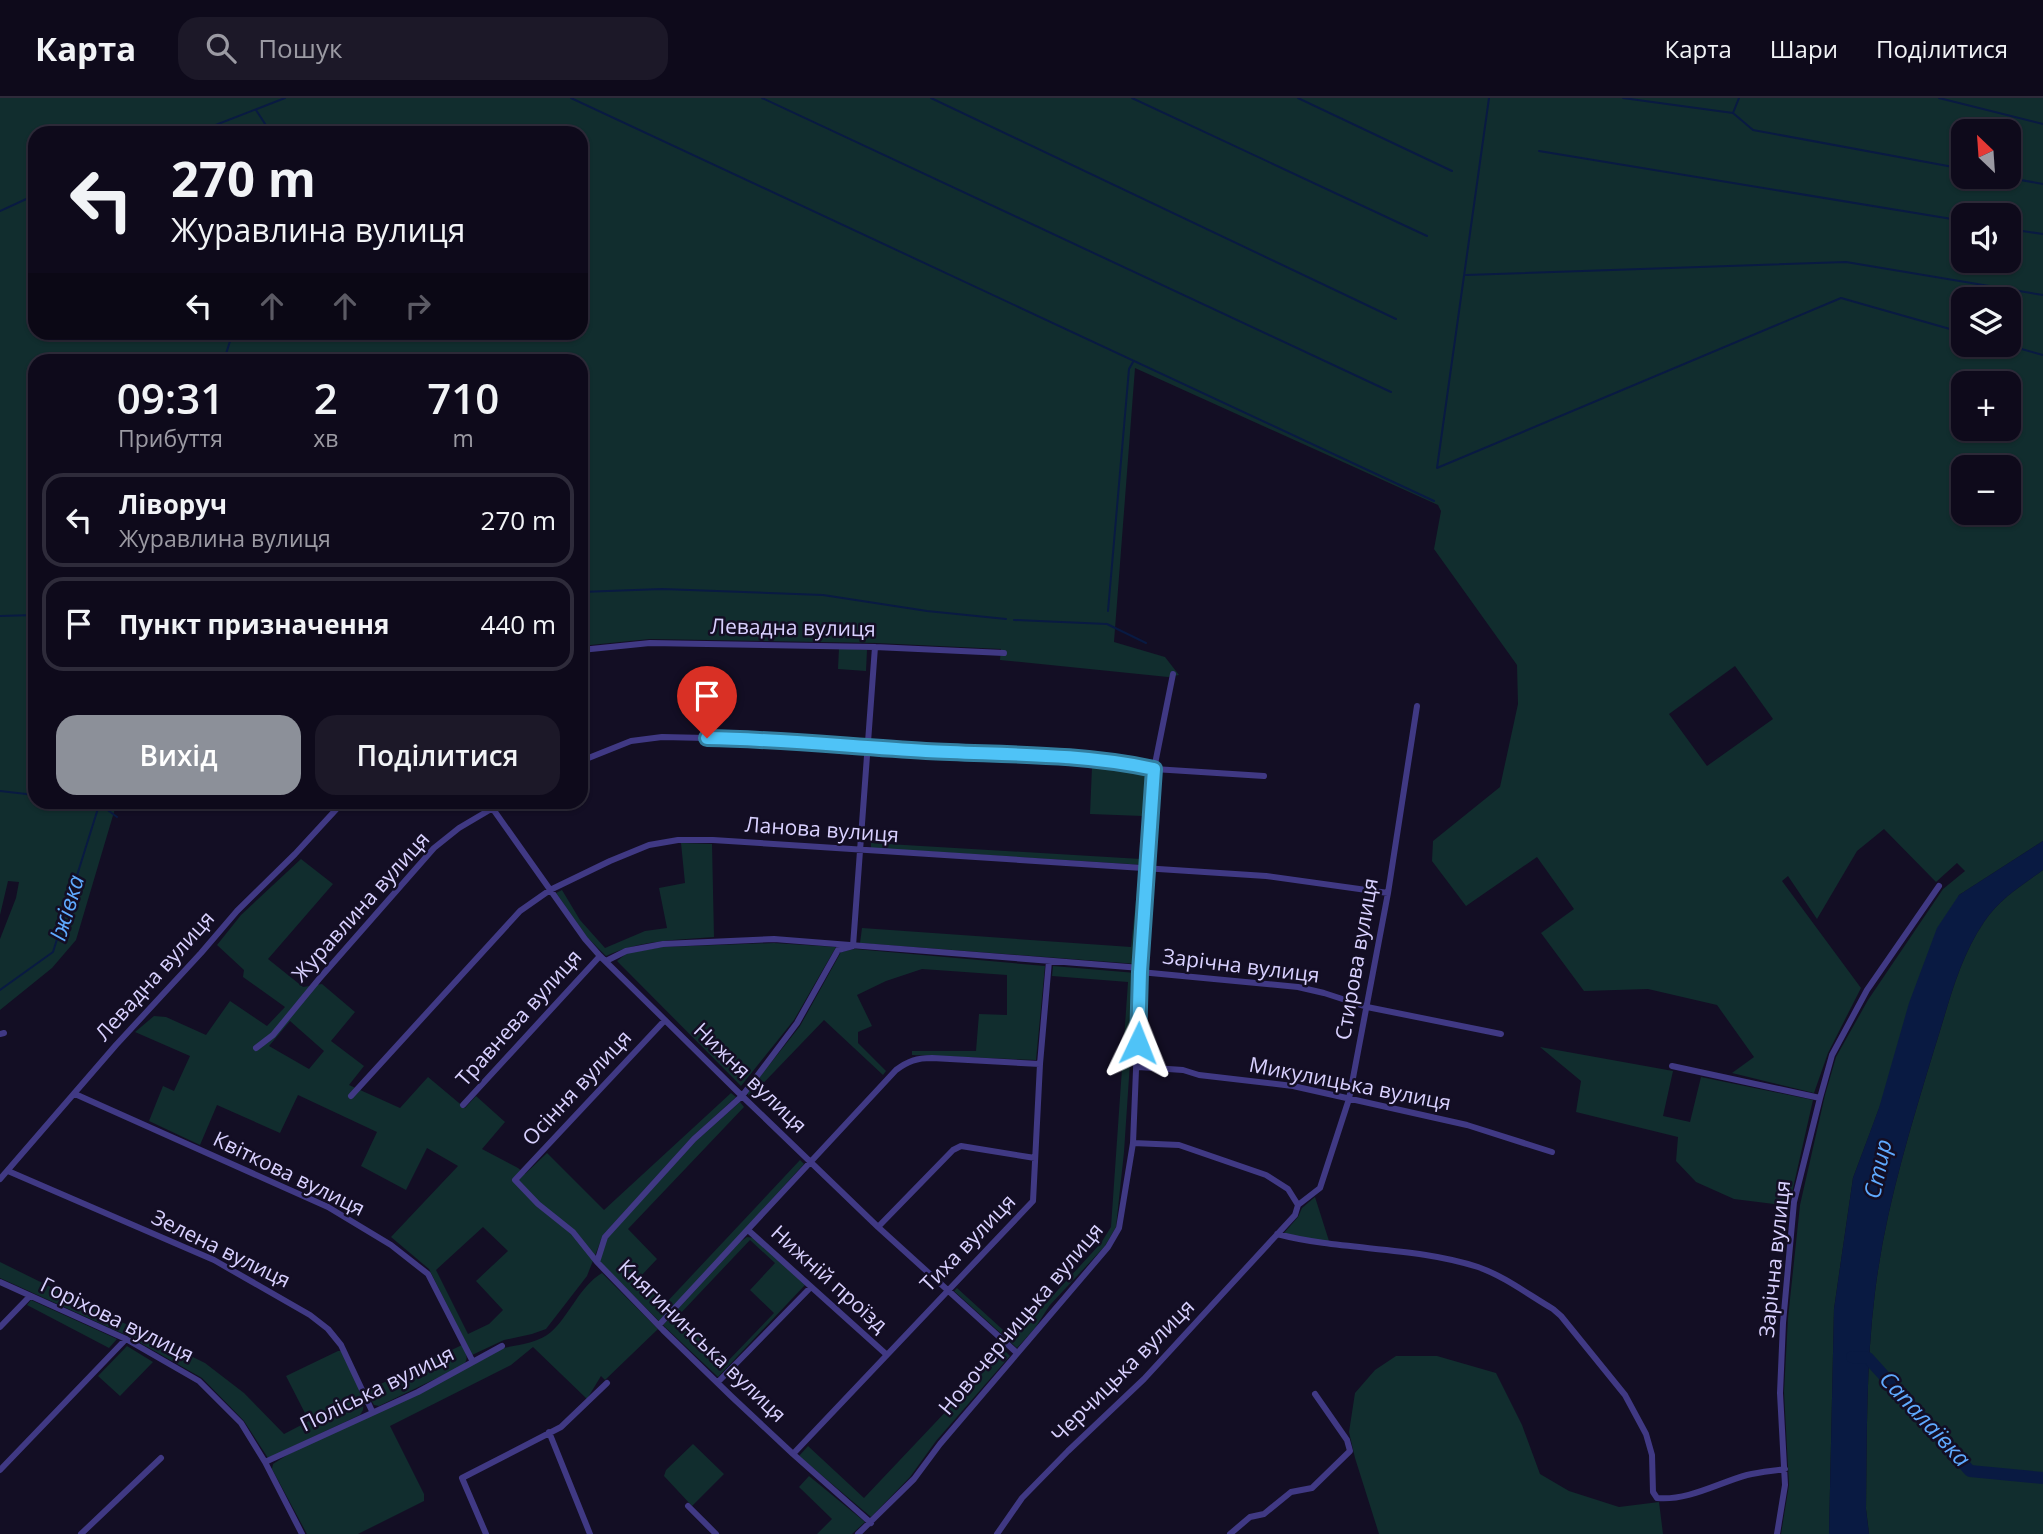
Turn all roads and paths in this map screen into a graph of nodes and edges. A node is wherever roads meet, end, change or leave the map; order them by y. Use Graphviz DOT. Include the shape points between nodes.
graph roads {
  1 [pos="875,647"];
  2 [pos="588,649"];
  3 [pos="1004,653"];
  4 [pos="1173,674"];
  5 [pos="1417,706"];
  6 [pos="869,748"];
  7 [pos="588,758"];
  8 [pos="1154,769"];
  9 [pos="1264,776"];
  10 [pos="336,809"];
  11 [pos="484,809"];
  12 [pos="493,809"];
  13 [pos="861,850"];
  14 [pos="1148,868"];
  15 [pos="1939,886"];
  16 [pos="550,890"];
  17 [pos="1388,893"];
  18 [pos="853,946"];
  19 [pos="600,956"];
  20 [pos="606,961"];
  21 [pos="1049,961"];
  22 [pos="1140,970"];
  23 [pos="1367,1007"];
  24 [pos="665,1020"];
  25 [pos="1500,1034"];
  26 [pos="256,1048"];
  27 [pos="1040,1064"];
  28 [pos="1672,1066"];
  29 [pos="1138,1067"];
  30 [pos="75,1094"];
  31 [pos="351,1096"];
  32 [pos="742,1096"];
  33 [pos="1820,1098"];
  34 [pos="1349,1099"];
  35 [pos="463,1105"];
  36 [pos="1133,1143"];
  37 [pos="1552,1152"];
  38 [pos="1035,1158"];
  39 [pos="810,1161"];
  40 [pos="8,1171"];
  41 [pos="0,1179"];
  42 [pos="515,1180"];
  43 [pos="1298,1205"];
  44 [pos="878,1227"];
  45 [pos="748,1230"];
  46 [pos="1277,1234"];
  47 [pos="597,1262"];
  48 [pos="0,1282"];
  49 [pos="811,1287"];
  50 [pos="947,1291"];
  51 [pos="30,1296"];
  52 [pos="659,1325"];
  53 [pos="0,1327"];
  54 [pos="126,1339"];
  55 [pos="502,1346"];
  56 [pos="1017,1353"];
  57 [pos="887,1354"];
  58 [pos="473,1362"];
  59 [pos="718,1382"];
  60 [pos="607,1383"];
  61 [pos="1315,1394"];
  62 [pos="372,1411"];
  63 [pos="549,1432"];
  64 [pos="793,1454"];
  65 [pos="161,1458"];
  66 [pos="265,1462"];
  67 [pos="1784,1469"];
  68 [pos="0,1470"];
  69 [pos="688,1506"];
  70 [pos="871,1522"];
  71 [pos="999,1533"];
  72 [pos="82,1534"];
  73 [pos="302,1534"];
  74 [pos="486,1534"];
  75 [pos="590,1534"];
  76 [pos="716,1534"];
  77 [pos="858,1534"];
  78 [pos="1230,1534"];
  79 [pos="1777,1534"];
  1 -- 2 [label="street, Левадна вулиця" via="650,643"];
  1 -- 3 [label="street, Левадна вулиця"];
  1 -- 6 [label="street"];
  4 -- 8 [label="street, Новочерчицька вулиця"];
  5 -- 17 [label="street, Стирова вулиця"];
  6 -- 7 [label="street" via="752,738 662,737 631,741"];
  6 -- 8 [label="street" via="1114,760"];
  6 -- 13 [label="street"];
  8 -- 9 [label="street"];
  8 -- 14 [label="street, Новочерчицька вулиця"];
  10 -- 30 [label="street, Левадна вулиця" via="237,911"];
  11 -- 26 [label="street, Журавлина вулиця" via="433,848 273,1035"];
  12 -- 16 [label="street, Нижня вулиця"];
  13 -- 14 [label="street, Ланова вулиця"];
  13 -- 16 [label="street, Ланова вулиця" via="678,840 639,849"];
  13 -- 18 [label="street"];
  14 -- 17 [label="street, Ланова вулиця" via="1266,876"];
  14 -- 22 [label="street, Новочерчицька вулиця"];
  15 -- 33 [label="street, Зарічна вулиця" via="1867,990 1832,1055"];
  16 -- 19 [label="street, Нижня вулиця"];
  16 -- 31 [label="street, Ланова вулиця" via="512,919"];
  17 -- 23 [label="street, Стирова вулиця"];
  18 -- 20 [label="street, Зарічна вулиця" via="774,939 663,944 626,951"];
  18 -- 21 [label="street, Зарічна вулиця"];
  18 -- 32 [label="street" via="838,950 797,1023"];
  19 -- 20 [label="street, Нижня вулиця"];
  19 -- 35 [label="street, Травнева вулиця"];
  20 -- 24 [label="street, Нижня вулиця"];
  21 -- 22 [label="street, Зарічна вулиця"];
  21 -- 27 [label="street, Тиха вулиця"];
  22 -- 23 [label="street, Зарічна вулиця" via="1298,987"];
  22 -- 29 [label="street, Новочерчицька вулиця"];
  23 -- 25 [label="street, Зарічна вулиця"];
  23 -- 34 [label="street, Стирова вулиця"];
  24 -- 32 [label="street, Нижня вулиця"];
  24 -- 42 [label="street, Осіння вулиця"];
  27 -- 38 [label="street, Тиха вулиця"];
  27 -- 39 [label="street, Нижній проїзд" via="932,1058 908,1062"];
  28 -- 33 [label="street"];
  29 -- 34 [label="street, Микулицька вулиця" via="1293,1086"];
  29 -- 36 [label="street, Новочерчицька вулиця"];
  30 -- 40 [label="street, Левадна вулиця"];
  30 -- 58 [label="street, Квіткова вулиця" via="328,1207 391,1245 428,1274"];
  32 -- 39 [label="street, Нижня вулиця"];
  32 -- 47 [label="street" via="694,1139 606,1237"];
  33 -- 67 [label="street, Зарічна вулиця" via="1794,1202 1780,1393"];
  34 -- 37 [label="street, Микулицька вулиця" via="1467,1125"];
  34 -- 43 [label="street, Стирова вулиця" via="1320,1188"];
  36 -- 43 [label="street" via="1179,1145 1266,1175 1288,1189"];
  36 -- 56 [label="street, Новочерчицька вулиця" via="1119,1228"];
  38 -- 44 [label="street" via="961,1146"];
  38 -- 50 [label="street, Тиха вулиця" via="1033,1201"];
  39 -- 44 [label="street, Нижня вулиця"];
  39 -- 45 [label="street, Нижній проїзд"];
  40 -- 41 [label="street, Левадна вулиця"];
  40 -- 62 [label="street, Зелена вулиця" via="214,1260 310,1315 341,1345"];
  42 -- 47 [label="street, Княгининська вулиця" via="573,1232"];
  43 -- 46 [label="street, Черчицька вулиця"];
  44 -- 50 [label="street, Нижня вулиця"];
  45 -- 49 [label="street, Нижній проїзд"];
  45 -- 52 [label="street, Нижній проїзд"];
  46 -- 67 [label="street" via="1305,1242 1454,1260 1482,1268 1553,1309 1625,1395 1646,1434 1657,1498"];
  46 -- 71 [label="street, Черчицька вулиця" via="1144,1379 1022,1498"];
  47 -- 52 [label="street, Княгининська вулиця"];
  48 -- 51 [label="street, Горіхова вулиця"];
  49 -- 57 [label="street, Нижній проїзд"];
  49 -- 59 [label="street"];
  50 -- 56 [label="street, Нижня вулиця"];
  50 -- 57 [label="street, Тиха вулиця"];
  51 -- 53 [label="street"];
  51 -- 54 [label="street, Горіхова вулиця"];
  52 -- 59 [label="street, Княгининська вулиця"];
  54 -- 66 [label="street, Горіхова вулиця" via="199,1381 241,1423"];
  54 -- 68 [label="street"];
  55 -- 58 [label="street, Поліська вулиця"];
  56 -- 70 [label="street, Новочерчицька вулиця" via="914,1479"];
  57 -- 64 [label="street, Тиха вулиця"];
  58 -- 62 [label="street, Поліська вулиця"];
  59 -- 64 [label="street, Княгининська вулиця"];
  60 -- 63 [label="street" via="561,1427"];
  61 -- 78 [label="street" via="1350,1451 1312,1488 1291,1492"];
  62 -- 66 [label="street, Поліська вулиця"];
  63 -- 74 [label="street" via="462,1479"];
  63 -- 75 [label="street"];
  64 -- 70 [label="street, Княгининська вулиця"];
  65 -- 72 [label="street"];
  66 -- 73 [label="street, Горіхова вулиця"];
  67 -- 79 [label="street, Зарічна вулиця"];
  69 -- 76 [label="street"];
  70 -- 77 [label="street, Новочерчицька вулиця"];
}
